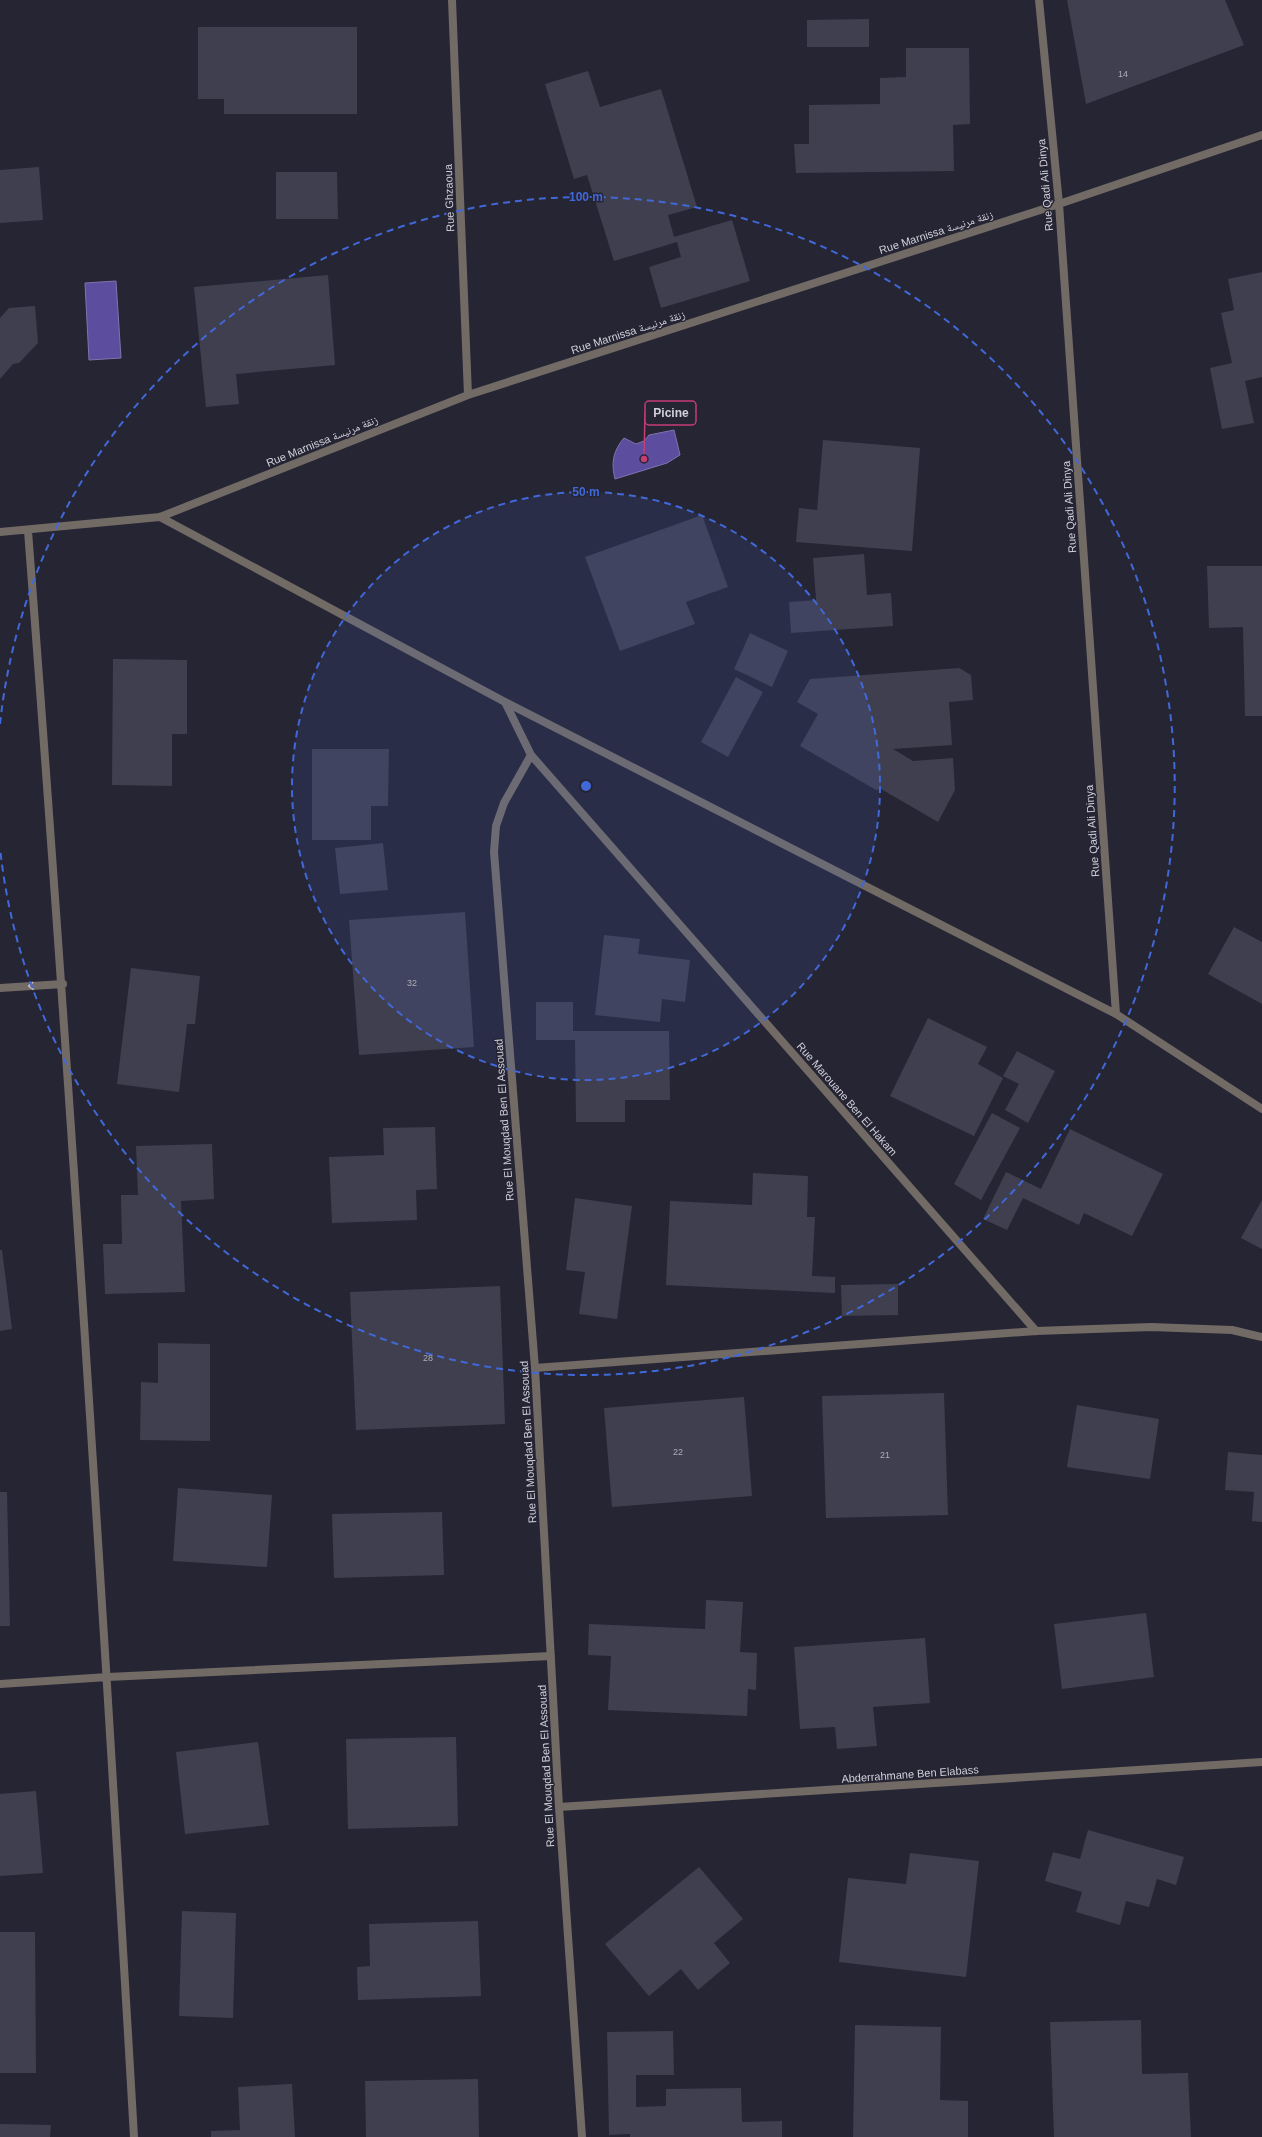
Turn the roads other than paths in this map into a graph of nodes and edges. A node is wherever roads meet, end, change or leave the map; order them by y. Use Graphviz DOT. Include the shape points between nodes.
graph roads {
  1 [pos="452,0"];
  2 [pos="1039,0"];
  3 [pos="1262,135"];
  4 [pos="1059,204"];
  5 [pos="468,395"];
  6 [pos="160,517"];
  7 [pos="28,530"];
  8 [pos="0,532"];
  9 [pos="505,702"];
  10 [pos="531,755"];
  11 [pos="63,984"];
  12 [pos="0,988"];
  13 [pos="1116,1014"];
  14 [pos="1262,1109"];
  15 [pos="1036,1331"];
  16 [pos="1262,1337"];
  17 [pos="535,1368"];
  18 [pos="551,1656"];
  19 [pos="108,1677"];
  20 [pos="0,1684"];
  21 [pos="1262,1762"];
  22 [pos="559,1807"];
  23 [pos="134,2137"];
  24 [pos="582,2137"];
  1 -- 5 [label="street, Rue Ghzaoua"];
  2 -- 4 [label="street, Rue Qadi Ali Dinya"];
  3 -- 4 [label="street, Rue Marnissa زنقة مرنيسة"];
  4 -- 5 [label="street, Rue Marnissa زنقة مرنيسة"];
  4 -- 13 [label="street, Rue Qadi Ali Dinya"];
  5 -- 6 [label="street, Rue Marnissa زنقة مرنيسة"];
  6 -- 7 [label="street, Rue Marnissa زنقة مرنيسة"];
  6 -- 9 [label="street"];
  7 -- 8 [label="street, Rue Marnissa زنقة مرنيسة"];
  7 -- 11 [label="street"];
  9 -- 10 [label="street, Rue Marouane Ben El Hakam"];
  9 -- 13 [label="street"];
  10 -- 15 [label="street, Rue Marouane Ben El Hakam"];
  10 -- 17 [label="street, Rue El Mouqdad Ben El Assouad" via="504,803 496,826 494,852"];
  11 -- 12 [label="street, one-way"];
  11 -- 19 [label="street"];
  13 -- 14 [label="street"];
  15 -- 16 [label="street" via="1151,1327 1232,1330"];
  15 -- 17 [label="street"];
  17 -- 18 [label="street, Rue El Mouqdad Ben El Assouad"];
  18 -- 19 [label="street"];
  18 -- 22 [label="street, Rue El Mouqdad Ben El Assouad"];
  19 -- 20 [label="street"];
  19 -- 23 [label="street"];
  21 -- 22 [label="street, Abderrahmane Ben Elabass"];
  22 -- 24 [label="street, Rue El Mouqdad Ben El Assouad"];
}
